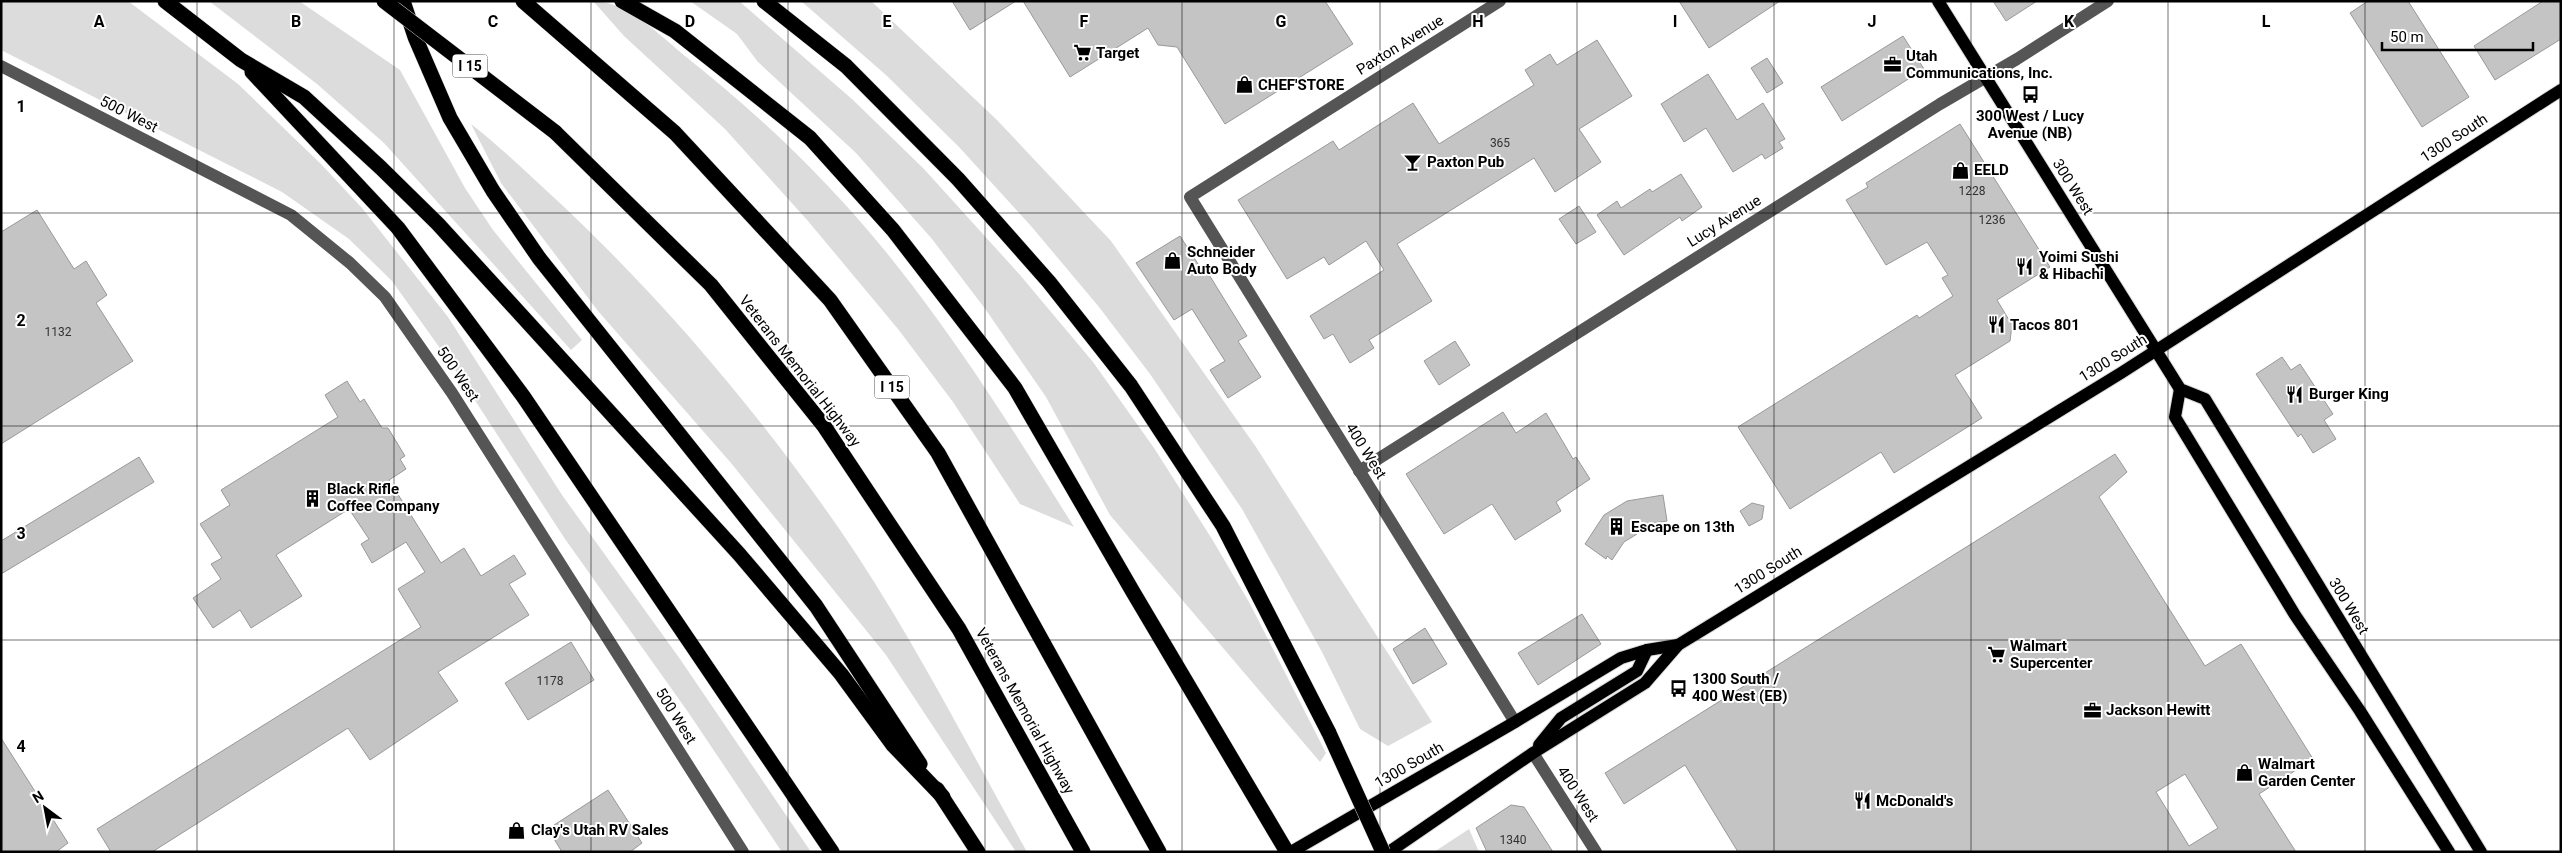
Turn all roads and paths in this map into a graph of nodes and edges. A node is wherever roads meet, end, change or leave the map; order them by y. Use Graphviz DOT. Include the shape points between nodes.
graph roads {
  1 [pos="165,1"];
  2 [pos="384,1"];
  3 [pos="403,1"];
  4 [pos="523,1"];
  5 [pos="622,1"];
  6 [pos="764,1"];
  7 [pos="1500,1"];
  8 [pos="1938,1"];
  9 [pos="2108,1"];
  10 [pos="241,60"];
  11 [pos="1,66"];
  12 [pos="1985,77"];
  13 [pos="2561,90"];
  14 [pos="1190,197"];
  15 [pos="2156,350"];
  16 [pos="2180,389"];
  17 [pos="1359,471"];
  18 [pos="1678,645"];
  19 [pos="1647,650"];
  20 [pos="1515,722"];
  21 [pos="1533,753"];
  22 [pos="943,797"];
  23 [pos="743,852"];
  24 [pos="832,852"];
  25 [pos="978,852"];
  26 [pos="1083,852"];
  27 [pos="1159,852"];
  28 [pos="1287,852"];
  29 [pos="1291,852"];
  30 [pos="1383,852"];
  31 [pos="1389,852"];
  32 [pos="1596,852"];
  33 [pos="2449,852"];
  34 [pos="2480,852"];
  1 -- 10 [label="highway"];
  2 -- 26 [label="highway, Veterans Memorial Highway / I 15, bridge" via="555,132 711,285 824,426 959,629"];
  3 -- 22 [label="highway" via="450,118 493,191 539,258 816,606"];
  4 -- 27 [label="highway, I 15" via="675,133 830,300 938,453"];
  5 -- 28 [label="highway" via="675,31 810,138 893,230 1015,388"];
  6 -- 30 [label="highway, bridge" via="846,66 958,179 1049,282 1132,386 1223,526 1329,733"];
  7 -- 14 [label="street, Paxton Avenue"];
  8 -- 12 [label="main road, 300 West"];
  9 -- 12 [label="street, Lucy Avenue"];
  10 -- 22 [label="highway" via="304,97 438,224 739,554 841,674 893,745"];
  10 -- 24 [label="highway" via="404,236 523,396"];
  11 -- 23 [label="street, 500 West" via="290,215 350,263 385,297 452,393"];
  12 -- 15 [label="main road, 300 West"];
  12 -- 17 [label="street, Lucy Avenue"];
  13 -- 15 [label="main road, 1300 South"];
  14 -- 17 [label="street, 400 West"];
  15 -- 16 [label="main road, 300 West"];
  15 -- 18 [label="main road, 1300 South"];
  16 -- 33 [label="main road" via="2175,417 2295,615"];
  16 -- 34 [label="main road, 300 West" via="2205,399"];
  17 -- 20 [label="street, 400 West"];
  18 -- 19 [label="main road, 1300 South"];
  18 -- 21 [label="main road, 1300 South" via="1645,684"];
  19 -- 20 [label="main road, 1300 South" via="1621,658"];
  19 -- 21 [label="main road" via="1637,671 1561,718"];
  20 -- 29 [label="main road, 1300 South"];
  21 -- 31 [label="main road, 1300 South"];
  21 -- 32 [label="street, 400 West"];
  22 -- 25 [label="highway"];
}
